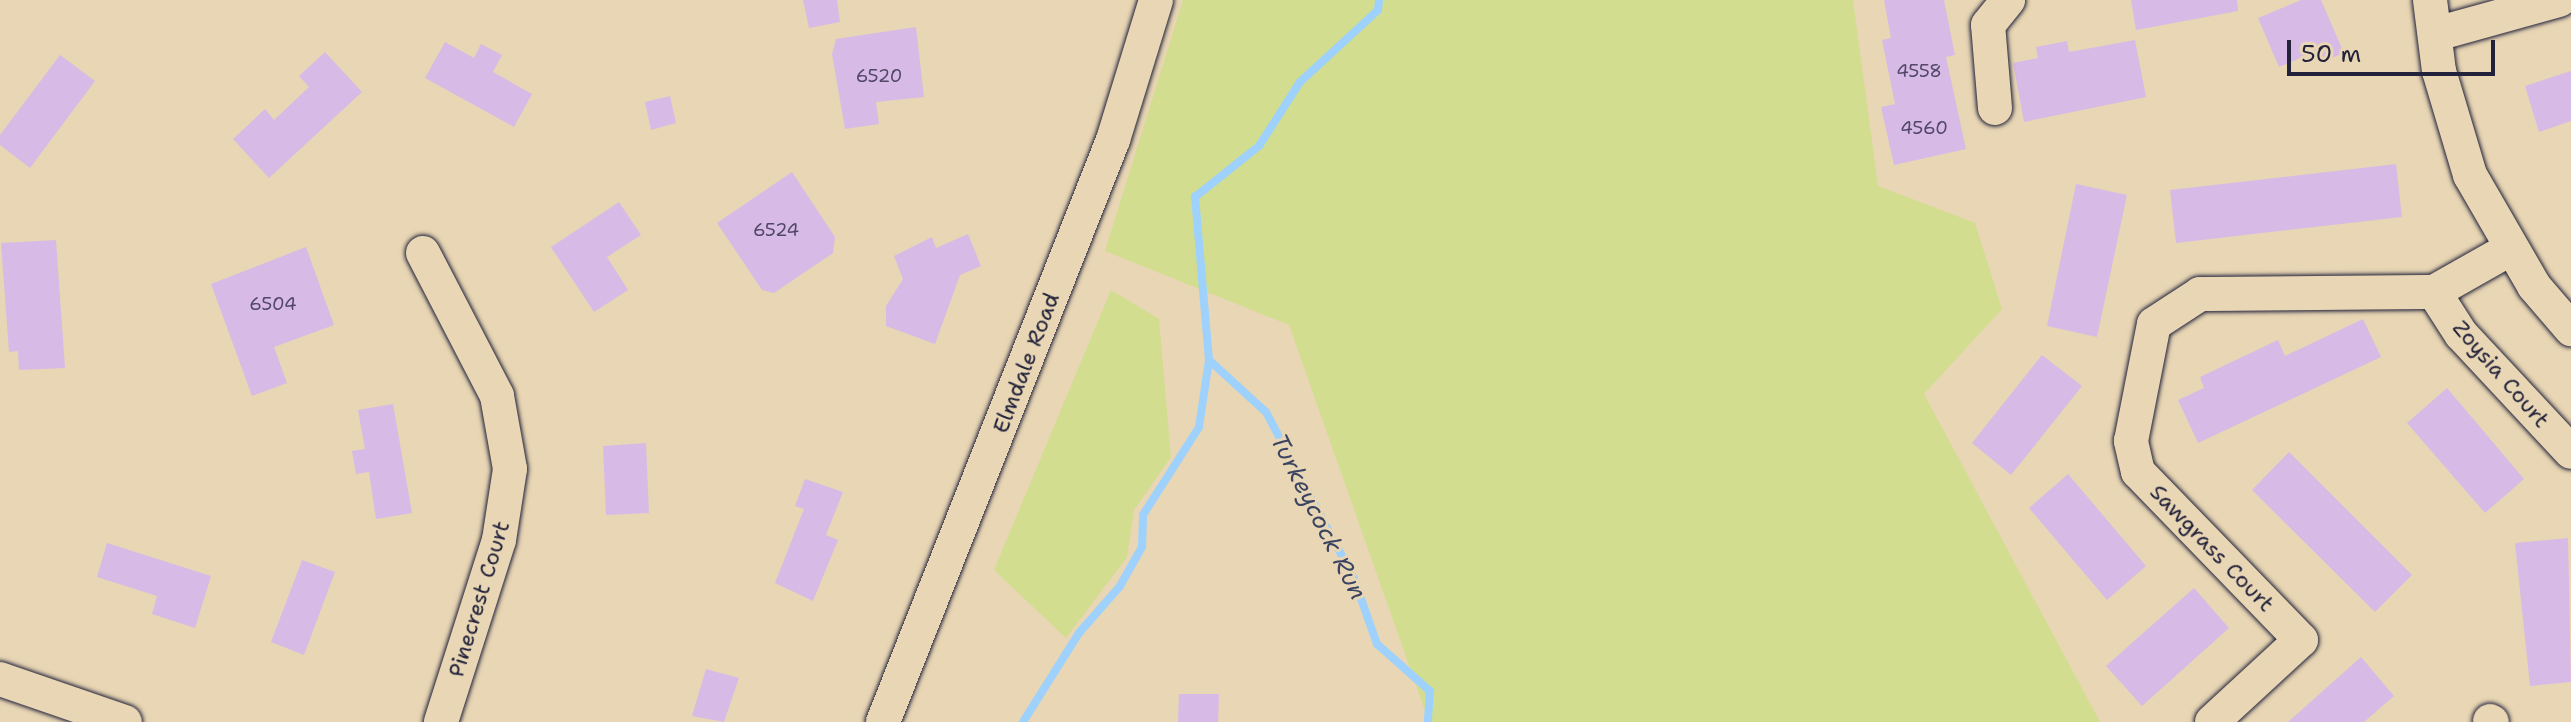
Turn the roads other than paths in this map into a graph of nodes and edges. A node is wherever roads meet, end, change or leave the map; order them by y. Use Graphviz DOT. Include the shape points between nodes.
graph roads {
  1 [pos="1156,0"];
  2 [pos="2008,0"];
  3 [pos="2430,0"];
  4 [pos="2559,0"];
  5 [pos="2436,34"];
  6 [pos="1995,108"];
  7 [pos="2510,249"];
  8 [pos="423,253"];
  9 [pos="2434,292"];
  10 [pos="2571,329"];
  11 [pos="2571,452"];
  12 [pos="0,679"];
  13 [pos="125,722"];
  14 [pos="441,722"];
  15 [pos="883,722"];
  16 [pos="2212,722"];
  1 -- 15 [label="street, Elmdale Road" via="1107,154"];
  2 -- 6 [label="street" via="1988,25"];
  3 -- 5 [label="street"];
  4 -- 5 [label="street"];
  5 -- 7 [label="street" via="2456,135"];
  7 -- 9 [label="street, Sawgrass Court"];
  7 -- 10 [label="street"];
  8 -- 14 [label="street, Pinecrest Court" via="497,396 510,469 499,540"];
  9 -- 11 [label="street, Zoysia Court" via="2461,334"];
  9 -- 16 [label="street, Sawgrass Court" via="2200,294 2154,324 2131,441 2138,472 2301,640"];
  12 -- 13 [label="street"];
}
